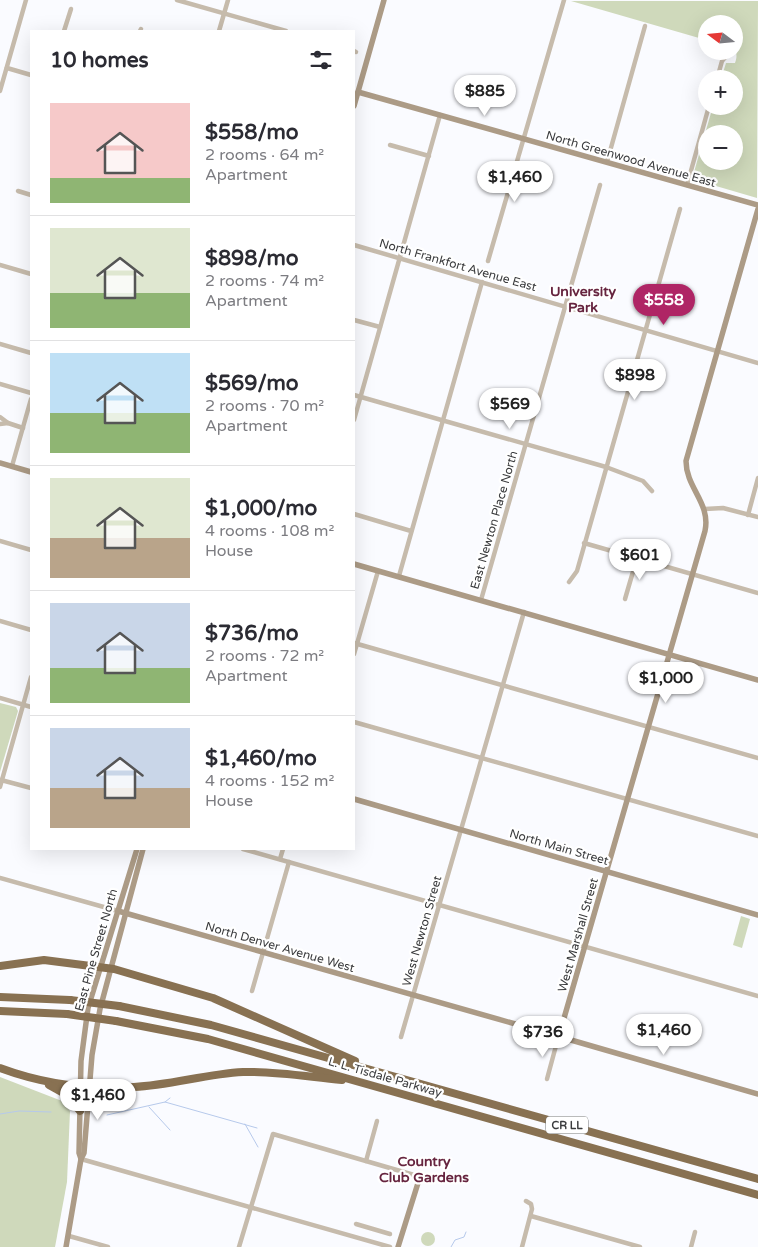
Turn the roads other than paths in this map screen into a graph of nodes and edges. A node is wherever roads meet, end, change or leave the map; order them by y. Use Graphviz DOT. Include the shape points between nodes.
graph roads {
  1 [pos="26,0"];
  2 [pos="177,0"];
  3 [pos="228,0"];
  4 [pos="384,0"];
  5 [pos="564,0"];
  6 [pos="71,9"];
  7 [pos="224,14"];
  8 [pos="645,26"];
  9 [pos="64,30"];
  10 [pos="219,30"];
  11 [pos="282,30"];
  12 [pos="7,68"];
  13 [pos="30,75"];
  14 [pos="0,91"];
  15 [pos="356,91"];
  16 [pos="440,115"];
  17 [pos="706,115"];
  18 [pos="524,139"];
  19 [pos="390,145"];
  20 [pos="429,156"];
  21 [pos="607,162"];
  22 [pos="600,185"];
  23 [pos="687,185"];
  24 [pos="18,191"];
  25 [pos="30,195"];
  26 [pos="758,207"];
  27 [pos="680,209"];
  28 [pos="355,246"];
  29 [pos="400,259"];
  30 [pos="488,261"];
  31 [pos="0,265"];
  32 [pos="30,274"];
  33 [pos="482,282"];
  34 [pos="564,306"];
  35 [pos="355,320"];
  36 [pos="380,328"];
  37 [pos="645,331"];
  38 [pos="0,344"];
  39 [pos="717,351"];
  40 [pos="30,353"];
  41 [pos="758,363"];
  42 [pos="0,384"];
  43 [pos="30,392"];
  44 [pos="355,395"];
  45 [pos="360,397"];
  46 [pos="30,403"];
  47 [pos="355,416"];
  48 [pos="0,418"];
  49 [pos="442,421"];
  50 [pos="8,423"];
  51 [pos="0,424"];
  52 [pos="23,428"];
  53 [pos="526,445"];
  54 [pos="0,463"];
  55 [pos="12,466"];
  56 [pos="606,467"];
  57 [pos="30,472"];
  58 [pos="758,478"];
  59 [pos="652,491"];
  60 [pos="705,509"];
  61 [pos="355,514"];
  62 [pos="748,514"];
  63 [pos="758,518"];
  64 [pos="412,531"];
  65 [pos="0,542"];
  66 [pos="584,543"];
  67 [pos="30,550"];
  68 [pos="637,558"];
  69 [pos="355,564"];
  70 [pos="378,571"];
  71 [pos="692,574"];
  72 [pos="399,576"];
  73 [pos="569,582"];
  74 [pos="758,592"];
  75 [pos="625,598"];
  76 [pos="481,600"];
  77 [pos="524,612"];
  78 [pos="0,621"];
  79 [pos="30,630"];
  80 [pos="355,643"];
  81 [pos="670,654"];
  82 [pos="30,680"];
  83 [pos="758,680"];
  84 [pos="503,686"];
  85 [pos="0,698"];
  86 [pos="23,705"];
  87 [pos="30,707"];
  88 [pos="355,722"];
  89 [pos="649,726"];
  90 [pos="758,758"];
  91 [pos="482,759"];
  92 [pos="1,780"];
  93 [pos="0,787"];
  94 [pos="30,788"];
  95 [pos="355,799"];
  96 [pos="628,800"];
  97 [pos="461,830"];
  98 [pos="758,836"];
  99 [pos="136,850"];
  100 [pos="142,850"];
  101 [pos="247,850"];
  102 [pos="283,850"];
  103 [pos="280,859"];
  104 [pos="289,862"];
  105 [pos="607,871"];
  106 [pos="0,878"];
  107 [pos="440,904"];
  108 [pos="121,912"];
  109 [pos="758,915"];
  110 [pos="585,946"];
  111 [pos="263,953"];
  112 [pos="0,966"];
  113 [pos="101,966"];
  114 [pos="111,968"];
  115 [pos="252,991"];
  116 [pos="414,995"];
  117 [pos="758,996"];
  118 [pos="0,997"];
  119 [pos="0,1011"];
  120 [pos="560,1032"];
  121 [pos="554,1035"];
  122 [pos="401,1037"];
  123 [pos="564,1038"];
  124 [pos="557,1042"];
  125 [pos="0,1068"];
  126 [pos="375,1071"];
  127 [pos="547,1079"];
  128 [pos="40,1080"];
  129 [pos="364,1083"];
  130 [pos="80,1087"];
  131 [pos="90,1088"];
  132 [pos="758,1094"];
  133 [pos="80,1111"];
  134 [pos="377,1121"];
  135 [pos="81,1159"];
  136 [pos="366,1161"];
  137 [pos="758,1179"];
  138 [pos="418,1183"];
  139 [pos="758,1195"];
  140 [pos="526,1201"];
  141 [pos="251,1207"];
  142 [pos="531,1216"];
  143 [pos="356,1224"];
  144 [pos="696,1232"];
  145 [pos="390,1234"];
  146 [pos="69,1236"];
  147 [pos="66,1247"];
  148 [pos="108,1247"];
  149 [pos="239,1247"];
  150 [pos="390,1247"];
  151 [pos="398,1247"];
  152 [pos="522,1247"];
  153 [pos="640,1247"];
  154 [pos="691,1247"];
  1 -- 12 [label="street"];
  2 -- 7 [label="street"];
  3 -- 7 [label="street"];
  4 -- 15 [label="street"];
  5 -- 18 [label="street"];
  6 -- 9 [label="street"];
  7 -- 10 [label="street"];
  7 -- 11 [label="street"];
  8 -- 21 [label="street"];
  12 -- 13 [label="street"];
  12 -- 14 [label="street"];
  15 -- 16 [label="street, North Greenwood Avenue East"];
  16 -- 18 [label="street, North Greenwood Avenue East"];
  16 -- 20 [label="street"];
  17 -- 23 [label="street"];
  18 -- 21 [label="street, North Greenwood Avenue East"];
  18 -- 30 [label="street"];
  19 -- 20 [label="street"];
  20 -- 29 [label="street"];
  21 -- 23 [label="street, North Greenwood Avenue East"];
  22 -- 34 [label="street, East Newton Place North"];
  23 -- 26 [label="street, North Greenwood Avenue East"];
  24 -- 25 [label="street"];
  26 -- 39 [label="street"];
  27 -- 37 [label="street"];
  28 -- 29 [label="street, North Frankfort Avenue East"];
  29 -- 33 [label="street, North Frankfort Avenue East"];
  29 -- 36 [label="street"];
  31 -- 32 [label="street"];
  33 -- 34 [label="street, North Frankfort Avenue East"];
  33 -- 49 [label="street"];
  34 -- 37 [label="street, North Frankfort Avenue East"];
  34 -- 53 [label="street, East Newton Place North"];
  35 -- 36 [label="street"];
  36 -- 45 [label="street"];
  37 -- 39 [label="street, North Frankfort Avenue East"];
  37 -- 56 [label="street"];
  38 -- 40 [label="street"];
  39 -- 41 [label="street, North Frankfort Avenue East"];
  39 -- 60 [label="street" via="686,461 690,482"];
  42 -- 43 [label="street"];
  44 -- 45 [label="street"];
  45 -- 47 [label="street"];
  45 -- 49 [label="street"];
  46 -- 52 [label="street"];
  48 -- 50 [label="street"];
  49 -- 53 [label="street"];
  49 -- 64 [label="street"];
  50 -- 51 [label="street"];
  50 -- 52 [label="street"];
  52 -- 55 [label="street"];
  53 -- 56 [label="street"];
  53 -- 76 [label="street, East Newton Place North"];
  54 -- 55 [label="street"];
  55 -- 57 [label="street"];
  56 -- 59 [label="street" via="643,481"];
  56 -- 66 [label="street"];
  58 -- 62 [label="street"];
  60 -- 62 [label="street" via="723,508"];
  60 -- 71 [label="street, West Marshall Street" via="706,526"];
  61 -- 64 [label="street"];
  62 -- 63 [label="street"];
  64 -- 72 [label="street"];
  65 -- 67 [label="street"];
  66 -- 68 [label="street"];
  66 -- 73 [label="street" via="577,571"];
  68 -- 71 [label="street"];
  68 -- 75 [label="street"];
  69 -- 70 [label="street"];
  70 -- 72 [label="street"];
  70 -- 80 [label="street"];
  71 -- 74 [label="street"];
  71 -- 81 [label="street, West Marshall Street"];
  72 -- 76 [label="street"];
  76 -- 77 [label="street"];
  77 -- 81 [label="street"];
  77 -- 84 [label="street, West Newton Street"];
  78 -- 79 [label="street"];
  80 -- 84 [label="street"];
  81 -- 83 [label="street"];
  81 -- 89 [label="street, West Marshall Street"];
  82 -- 86 [label="street"];
  84 -- 89 [label="street"];
  84 -- 91 [label="street, West Newton Street"];
  85 -- 86 [label="street"];
  86 -- 87 [label="street"];
  86 -- 92 [label="street"];
  88 -- 91 [label="street"];
  89 -- 90 [label="street"];
  89 -- 96 [label="street, West Marshall Street"];
  91 -- 96 [label="street"];
  91 -- 97 [label="street, West Newton Street"];
  92 -- 93 [label="street"];
  92 -- 94 [label="street"];
  95 -- 97 [label="street, North Main Street"];
  96 -- 98 [label="street"];
  96 -- 105 [label="street, West Marshall Street"];
  97 -- 105 [label="street, North Main Street"];
  97 -- 107 [label="street, West Newton Street"];
  99 -- 108 [label="street, East Pine Street North"];
  100 -- 108 [label="street, East Pine Street North"];
  101 -- 103 [label="street"];
  102 -- 103 [label="street"];
  103 -- 104 [label="street"];
  104 -- 107 [label="street"];
  104 -- 111 [label="street"];
  105 -- 109 [label="street, North Main Street"];
  105 -- 110 [label="street, West Marshall Street"];
  106 -- 108 [label="street, North Denver Avenue West"];
  107 -- 110 [label="street"];
  107 -- 116 [label="street, West Newton Street"];
  108 -- 111 [label="street, North Denver Avenue West"];
  108 -- 113 [label="street, East Pine Street North"];
  108 -- 114 [label="street, East Pine Street North"];
  110 -- 117 [label="street"];
  110 -- 120 [label="street, West Marshall Street"];
  111 -- 115 [label="street"];
  111 -- 116 [label="street, North Denver Avenue West"];
  112 -- 113 [label="highway" via="44,960"];
  113 -- 114 [label="highway"];
  113 -- 130 [label="street, East Pine Street North" via="88,1008"];
  114 -- 126 [label="highway" via="224,1003"];
  114 -- 131 [label="street, East Pine Street North" via="96,1026"];
  116 -- 121 [label="street, North Denver Avenue West"];
  116 -- 122 [label="street, West Newton Street"];
  118 -- 126 [label="highway, L. L. Tisdale Parkway / CR LL, bridge" via="70,1000 190,1020"];
  119 -- 129 [label="highway, L. L. Tisdale Parkway / CR LL, bridge" via="67,1014 116,1021 208,1040"];
  120 -- 121 [label="street"];
  120 -- 123 [label="street"];
  121 -- 124 [label="street"];
  123 -- 124 [label="street"];
  123 -- 132 [label="street"];
  124 -- 127 [label="street"];
  125 -- 128 [label="highway"];
  126 -- 137 [label="highway, L. L. Tisdale Parkway / CR LL"];
  128 -- 130 [label="highway"];
  128 -- 133 [label="highway" via="63,1092"];
  129 -- 131 [label="highway" via="244,1072 134,1087"];
  129 -- 139 [label="highway, L. L. Tisdale Parkway / CR LL"];
  130 -- 131 [label="highway"];
  130 -- 133 [label="street, East Pine Street North"];
  131 -- 135 [label="street, East Pine Street North"];
  133 -- 135 [label="street, East Pine Street North"];
  134 -- 136 [label="street"];
  135 -- 141 [label="street"];
  135 -- 146 [label="street"];
  136 -- 138 [label="street" via="415,1176"];
  136 -- 141 [label="street" via="273,1134"];
  138 -- 151 [label="street"];
  140 -- 142 [label="street" via="532,1206"];
  141 -- 149 [label="street"];
  141 -- 150 [label="street"];
  142 -- 152 [label="street"];
  142 -- 153 [label="street"];
  143 -- 145 [label="street"];
  144 -- 154 [label="street"];
  146 -- 147 [label="street"];
  146 -- 148 [label="street"];
}
